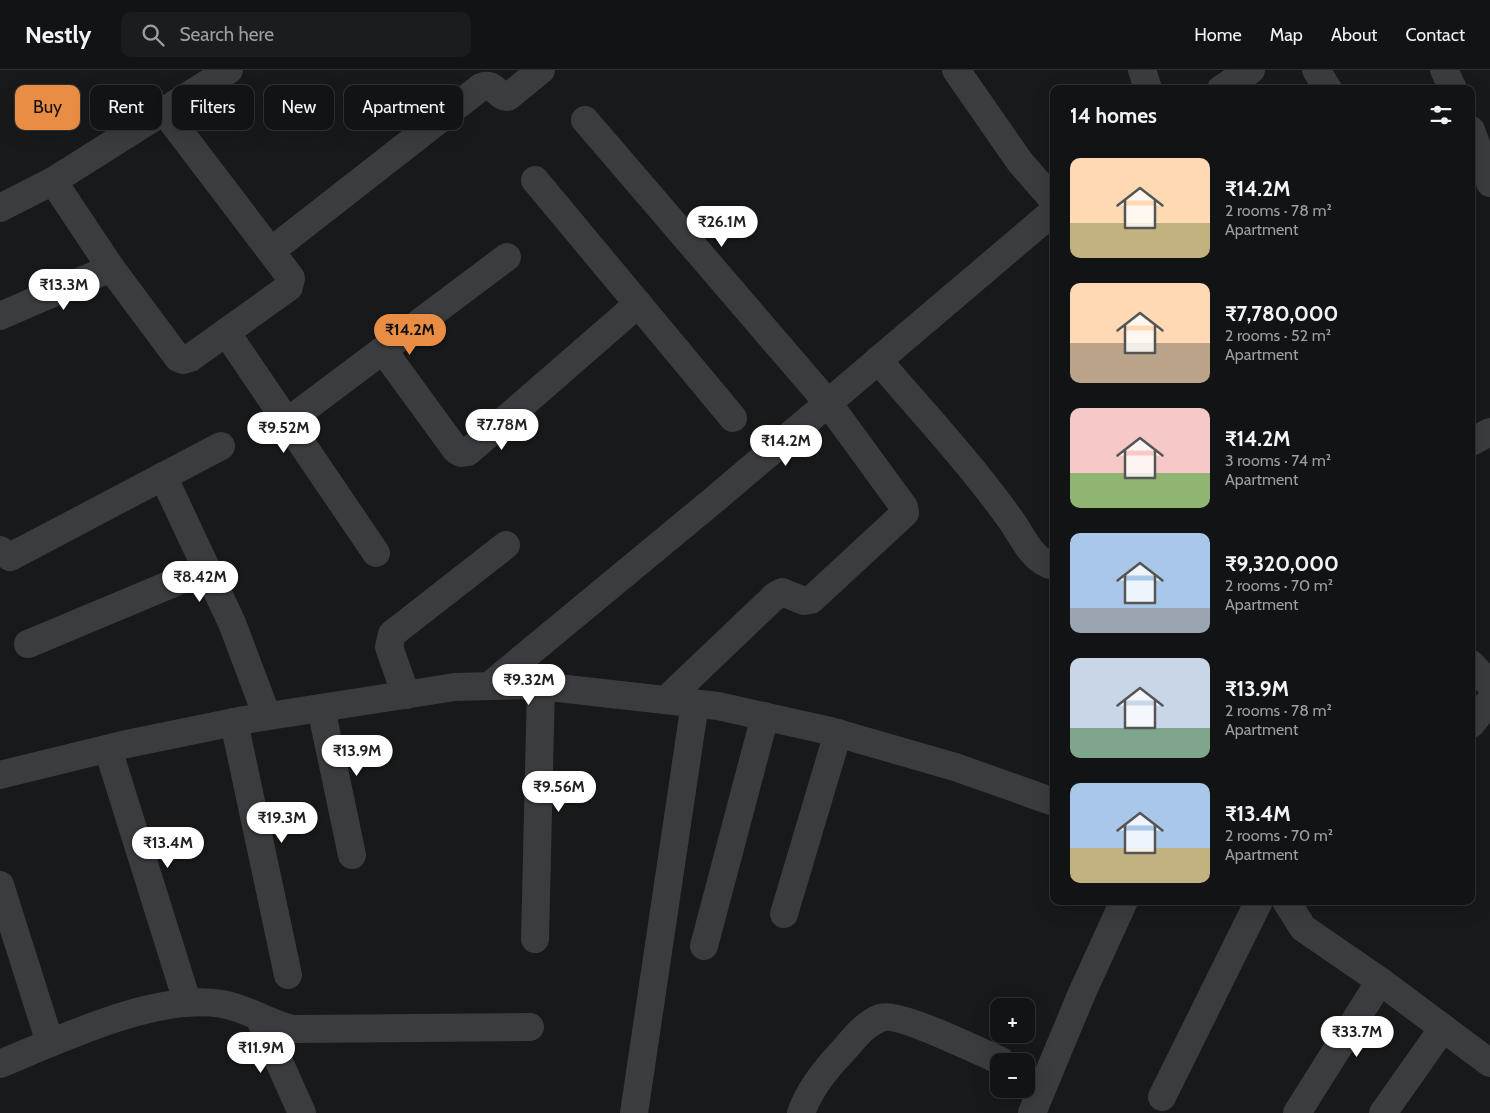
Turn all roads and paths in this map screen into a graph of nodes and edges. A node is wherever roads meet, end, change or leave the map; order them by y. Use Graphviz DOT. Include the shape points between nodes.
graph roads {
  1 [pos="230,70"];
  2 [pos="541,70"];
  3 [pos="956,70"];
  4 [pos="1142,70"];
  5 [pos="1251,70"];
  6 [pos="1316,70"];
  7 [pos="1444,70"];
  8 [pos="1147,85"];
  9 [pos="1227,85"];
  10 [pos="1325,85"];
  11 [pos="1452,85"];
  12 [pos="164,112"];
  13 [pos="585,120"];
  14 [pos="1480,143"];
  15 [pos="535,180"];
  16 [pos="53,181"];
  17 [pos="1490,183"];
  18 [pos="1050,196"];
  19 [pos="0,208"];
  20 [pos="1050,214"];
  21 [pos="271,251"];
  22 [pos="506,257"];
  23 [pos="111,268"];
  24 [pos="638,304"];
  25 [pos="0,316"];
  26 [pos="226,332"];
  27 [pos="383,350"];
  28 [pos="878,360"];
  29 [pos="828,403"];
  30 [pos="733,418"];
  31 [pos="287,422"];
  32 [pos="1490,432"];
  33 [pos="1475,440"];
  34 [pos="221,446"];
  35 [pos="163,476"];
  36 [pos="506,545"];
  37 [pos="0,550"];
  38 [pos="376,553"];
  39 [pos="1050,565"];
  40 [pos="207,569"];
  41 [pos="28,644"];
  42 [pos="488,686"];
  43 [pos="541,686"];
  44 [pos="406,695"];
  45 [pos="666,700"];
  46 [pos="1490,701"];
  47 [pos="695,704"];
  48 [pos="321,708"];
  49 [pos="267,716"];
  50 [pos="765,716"];
  51 [pos="1475,719"];
  52 [pos="234,722"];
  53 [pos="838,733"];
  54 [pos="108,749"];
  55 [pos="0,775"];
  56 [pos="1050,801"];
  57 [pos="352,855"];
  58 [pos="0,885"];
  59 [pos="1122,905"];
  60 [pos="1257,905"];
  61 [pos="1289,905"];
  62 [pos="784,914"];
  63 [pos="535,939"];
  64 [pos="704,946"];
  65 [pos="288,974"];
  66 [pos="1380,981"];
  67 [pos="187,1002"];
  68 [pos="259,1017"];
  69 [pos="530,1027"];
  70 [pos="1443,1028"];
  71 [pos="50,1043"];
  72 [pos="990,1056"];
  73 [pos="1490,1063"];
  74 [pos="0,1064"];
  75 [pos="1036,1076"];
  76 [pos="1162,1097"];
  77 [pos="302,1113"];
  78 [pos="634,1113"];
  79 [pos="801,1113"];
  80 [pos="1032,1113"];
  81 [pos="1297,1113"];
  82 [pos="1383,1113"];
  1 -- 12 [label="street"];
  2 -- 21 [label="street" via="508,97 487,84 482,87"];
  3 -- 18 [label="street" via="1020,162"];
  4 -- 8 [label="street"];
  5 -- 9 [label="street"];
  6 -- 10 [label="street"];
  7 -- 11 [label="street"];
  12 -- 16 [label="street"];
  12 -- 21 [label="street"];
  13 -- 29 [label="street"];
  14 -- 17 [label="street"];
  15 -- 24 [label="street"];
  16 -- 19 [label="street"];
  16 -- 23 [label="street"];
  20 -- 28 [label="street"];
  21 -- 26 [label="street" via="291,282"];
  22 -- 27 [label="street"];
  23 -- 25 [label="street"];
  23 -- 26 [label="street" via="178,358 190,358"];
  24 -- 27 [label="street" via="468,452 456,450"];
  24 -- 30 [label="street"];
  26 -- 31 [label="street"];
  27 -- 31 [label="street"];
  28 -- 29 [label="street"];
  28 -- 39 [label="street" via="986,486 1036,555"];
  29 -- 42 [label="street"];
  29 -- 45 [label="street" via="904,507 905,514 811,600 804,601 782,592 775,596"];
  31 -- 38 [label="street"];
  32 -- 33 [label="street"];
  34 -- 35 [label="street"];
  35 -- 37 [label="street" via="10,557"];
  35 -- 40 [label="street"];
  36 -- 44 [label="street" via="392,634 389,647"];
  40 -- 41 [label="street"];
  40 -- 49 [label="street" via="232,622"];
  42 -- 43 [label="street"];
  42 -- 44 [label="street" via="455,687"];
  43 -- 45 [label="street"];
  43 -- 63 [label="street"];
  44 -- 48 [label="street"];
  45 -- 47 [label="street"];
  46 -- 51 [label="street"];
  47 -- 50 [label="street"];
  47 -- 78 [label="street"];
  48 -- 49 [label="street"];
  48 -- 57 [label="street"];
  49 -- 52 [label="street"];
  50 -- 53 [label="street"];
  50 -- 64 [label="street"];
  52 -- 54 [label="street"];
  52 -- 65 [label="street"];
  53 -- 56 [label="street" via="955,767"];
  53 -- 62 [label="street"];
  54 -- 55 [label="street"];
  54 -- 67 [label="street"];
  58 -- 71 [label="street"];
  59 -- 75 [label="street"];
  60 -- 76 [label="street"];
  61 -- 66 [label="street" via="1303,928"];
  66 -- 70 [label="street"];
  66 -- 81 [label="street"];
  67 -- 68 [label="street" via="223,1004"];
  67 -- 71 [label="street" via="150,1009"];
  68 -- 69 [label="street" via="293,1029"];
  68 -- 77 [label="street"];
  70 -- 73 [label="street"];
  70 -- 82 [label="street"];
  71 -- 74 [label="street"];
  72 -- 79 [label="street" via="902,1019 882,1017 865,1027 825,1070 806,1098"];
  75 -- 80 [label="street"];
}
